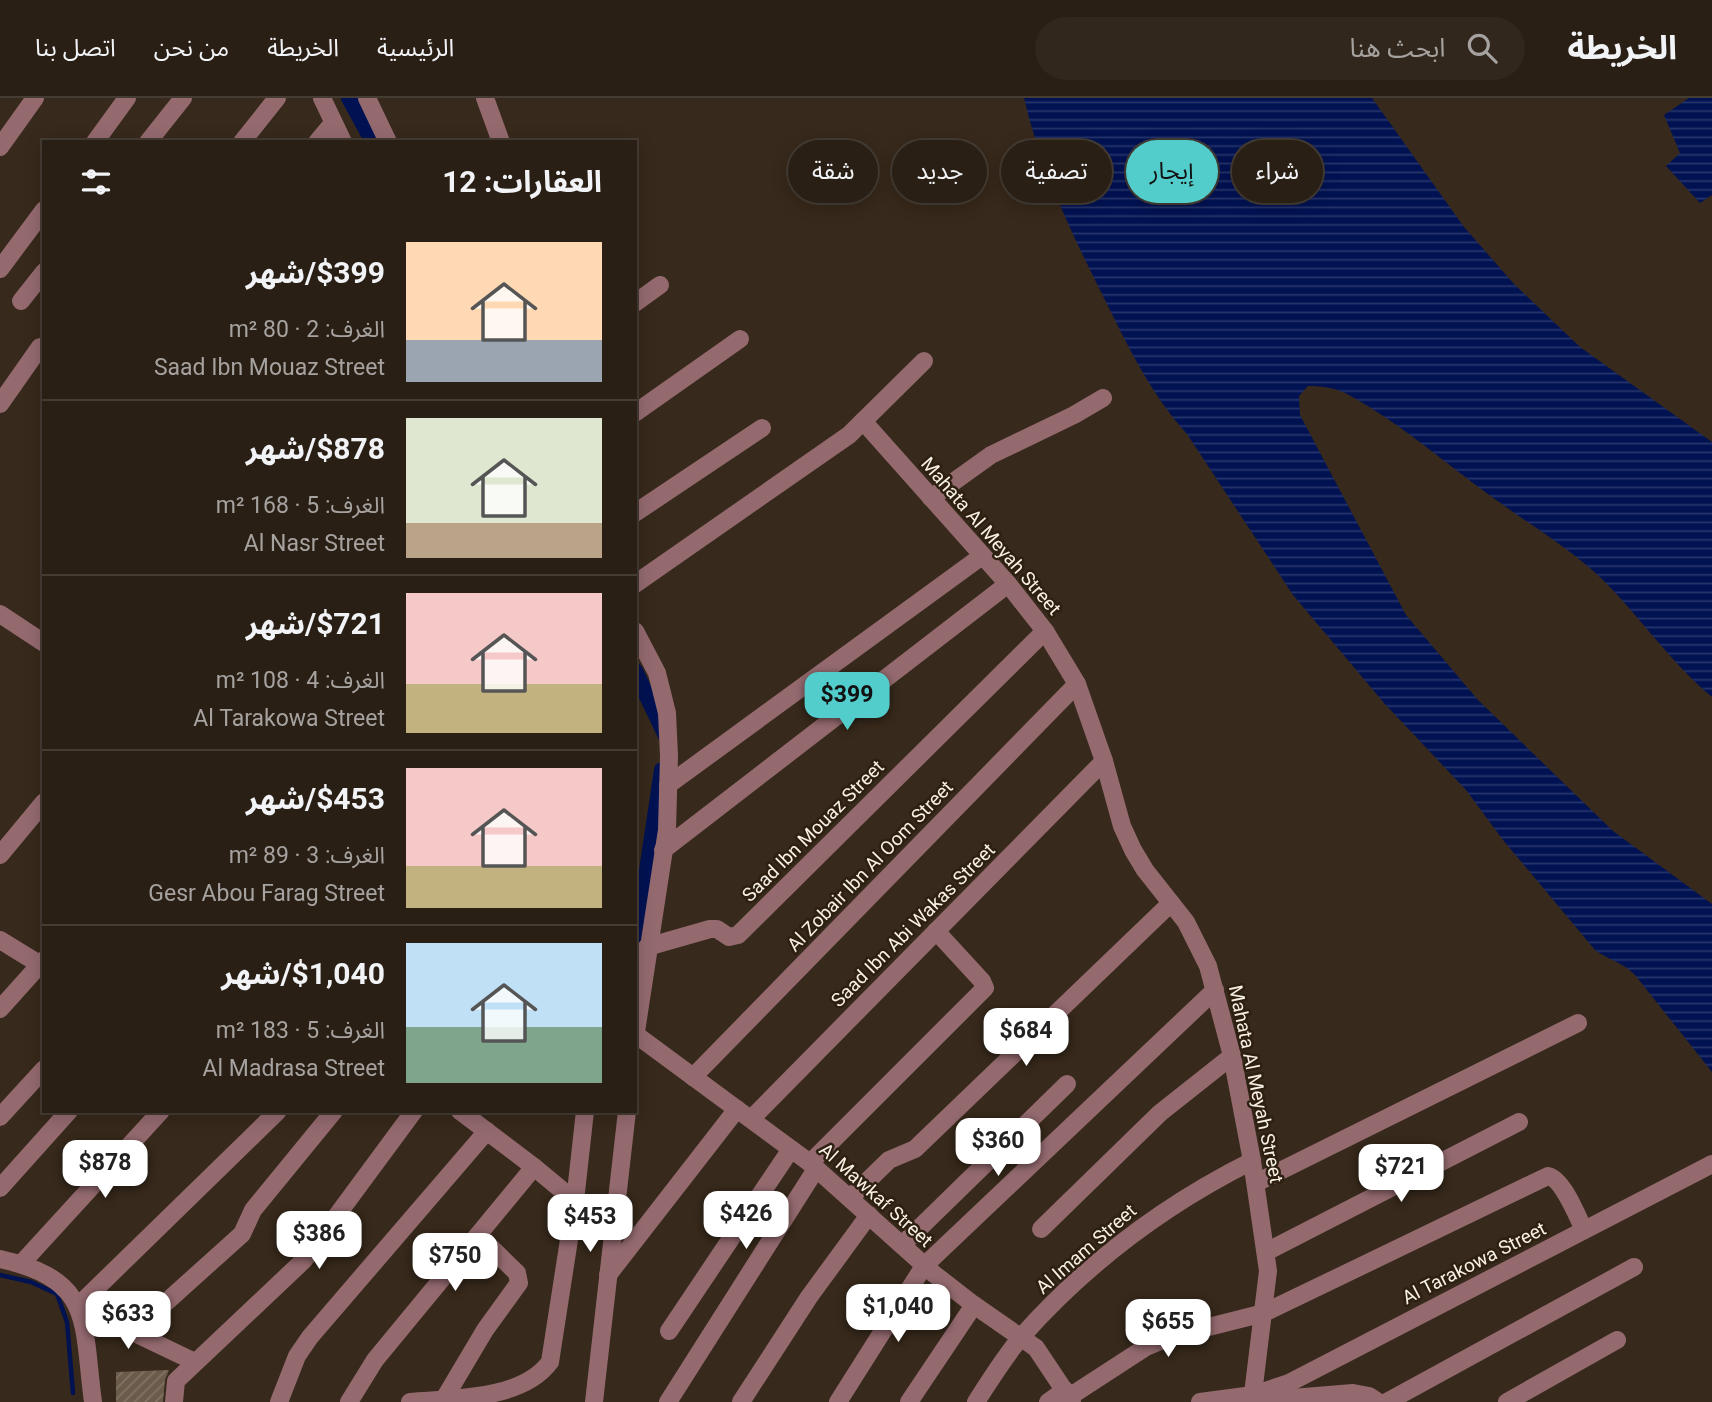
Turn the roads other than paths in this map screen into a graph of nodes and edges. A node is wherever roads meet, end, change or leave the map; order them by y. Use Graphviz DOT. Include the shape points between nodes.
graph roads {
  1 [pos="35,98"];
  2 [pos="127,98"];
  3 [pos="183,98"];
  4 [pos="276,98"];
  5 [pos="321,98"];
  6 [pos="367,98"];
  7 [pos="485,98"];
  8 [pos="333,123"];
  9 [pos="96,140"];
  10 [pos="150,140"];
  11 [pos="244,140"];
  12 [pos="319,140"];
  13 [pos="342,140"];
  14 [pos="387,140"];
  15 [pos="500,140"];
  16 [pos="0,147"];
  17 [pos="42,214"];
  18 [pos="0,269"];
  19 [pos="42,275"];
  20 [pos="660,285"];
  21 [pos="21,301"];
  22 [pos="637,302"];
  23 [pos="740,339"];
  24 [pos="40,347"];
  25 [pos="924,361"];
  26 [pos="1103,398"];
  27 [pos="0,404"];
  28 [pos="637,412"];
  29 [pos="863,421"];
  30 [pos="762,428"];
  31 [pos="931,498"];
  32 [pos="637,512"];
  33 [pos="982,556"];
  34 [pos="637,582"];
  35 [pos="1008,584"];
  36 [pos="0,614"];
  37 [pos="1045,631"];
  38 [pos="637,636"];
  39 [pos="42,642"];
  40 [pos="1077,684"];
  41 [pos="1104,761"];
  42 [pos="668,785"];
  43 [pos="42,804"];
  44 [pos="663,850"];
  45 [pos="0,855"];
  46 [pos="1171,902"];
  47 [pos="936,932"];
  48 [pos="0,940"];
  49 [pos="647,947"];
  50 [pos="42,964"];
  51 [pos="1215,990"];
  52 [pos="0,1009"];
  53 [pos="637,1020"];
  54 [pos="1578,1023"];
  55 [pos="637,1036"];
  56 [pos="1233,1056"];
  57 [pos="42,1071"];
  58 [pos="693,1077"];
  59 [pos="1067,1084"];
  60 [pos="67,1113"];
  61 [pos="159,1113"];
  62 [pos="276,1113"];
  63 [pos="332,1113"];
  64 [pos="413,1113"];
  65 [pos="467,1113"];
  66 [pos="585,1113"];
  67 [pos="627,1113"];
  68 [pos="744,1114"];
  69 [pos="0,1117"];
  70 [pos="1519,1122"];
  71 [pos="487,1131"];
  72 [pos="791,1149"];
  73 [pos="1252,1161"];
  74 [pos="1712,1164"];
  75 [pos="813,1166"];
  76 [pos="534,1167"];
  77 [pos="1256,1183"];
  78 [pos="0,1188"];
  79 [pos="850,1198"];
  80 [pos="575,1201"];
  81 [pos="869,1214"];
  82 [pos="1041,1229"];
  83 [pos="1584,1230"];
  84 [pos="478,1235"];
  85 [pos="902,1245"];
  86 [pos="1266,1252"];
  87 [pos="0,1259"];
  88 [pos="21,1264"];
  89 [pos="924,1266"];
  90 [pos="1634,1267"];
  91 [pos="608,1275"];
  92 [pos="974,1305"];
  93 [pos="78,1306"];
  94 [pos="1264,1313"];
  95 [pos="669,1331"];
  96 [pos="133,1332"];
  97 [pos="1021,1337"];
  98 [pos="1617,1340"];
  99 [pos="195,1362"];
  100 [pos="1069,1396"];
  101 [pos="444,1399"];
  102 [pos="1252,1399"];
  103 [pos="93,1402"];
  104 [pos="174,1402"];
  105 [pos="279,1402"];
  106 [pos="349,1402"];
  107 [pos="410,1402"];
  108 [pos="594,1402"];
  109 [pos="668,1402"];
  110 [pos="741,1402"];
  111 [pos="838,1402"];
  112 [pos="909,1402"];
  113 [pos="976,1402"];
  114 [pos="1048,1402"];
  115 [pos="1200,1402"];
  116 [pos="1378,1402"];
  117 [pos="1387,1402"];
  118 [pos="1507,1402"];
  1 -- 16 [label="street"];
  2 -- 9 [label="street"];
  3 -- 10 [label="street"];
  4 -- 11 [label="street"];
  5 -- 8 [label="street"];
  6 -- 14 [label="street"];
  7 -- 15 [label="street"];
  8 -- 12 [label="street"];
  8 -- 13 [label="street"];
  17 -- 18 [label="street"];
  19 -- 21 [label="street"];
  20 -- 22 [label="street"];
  23 -- 28 [label="street"];
  24 -- 27 [label="street"];
  25 -- 29 [label="street"];
  26 -- 31 [label="street" via="992,455"];
  29 -- 31 [label="street, Mahata Al Meyah Street"];
  29 -- 34 [label="street"];
  30 -- 32 [label="street"];
  31 -- 33 [label="street, Mahata Al Meyah Street"];
  33 -- 35 [label="street, Mahata Al Meyah Street"];
  33 -- 42 [label="street"];
  35 -- 37 [label="street, Mahata Al Meyah Street"];
  35 -- 44 [label="street"];
  36 -- 39 [label="street"];
  37 -- 40 [label="street, Mahata Al Meyah Street"];
  37 -- 49 [label="street, Saad Ibn Mouaz Street" via="738,935 729,937 710,929"];
  38 -- 42 [label="street" via="657,673 667,713"];
  40 -- 41 [label="street, Mahata Al Meyah Street"];
  40 -- 58 [label="street, Al Zobair Ibn Al Oom Street"];
  41 -- 46 [label="street, Mahata Al Meyah Street" via="1133,850"];
  41 -- 47 [label="street, Saad Ibn Abi Wakas Street"];
  42 -- 44 [label="street"];
  43 -- 45 [label="street"];
  44 -- 49 [label="street"];
  46 -- 51 [label="street, Mahata Al Meyah Street" via="1198,944"];
  46 -- 79 [label="street" via="915,1149 889,1160"];
  47 -- 68 [label="street, Saad Ibn Abi Wakas Street"];
  47 -- 75 [label="street" via="985,988"];
  48 -- 50 [label="street"];
  49 -- 53 [label="street"];
  50 -- 52 [label="street"];
  51 -- 56 [label="street, Mahata Al Meyah Street"];
  51 -- 89 [label="street"];
  54 -- 77 [label="street"];
  55 -- 58 [label="street, Al Mawkaf Street"];
  56 -- 73 [label="street, Mahata Al Meyah Street"];
  56 -- 82 [label="street" via="1160,1113"];
  57 -- 69 [label="street"];
  58 -- 68 [label="street, Al Mawkaf Street"];
  59 -- 85 [label="street"];
  60 -- 78 [label="street"];
  61 -- 88 [label="street"];
  62 -- 93 [label="street"];
  63 -- 96 [label="street" via="253,1210 242,1234"];
  64 -- 99 [label="street" via="303,1260"];
  65 -- 71 [label="street"];
  66 -- 80 [label="street"];
  67 -- 91 [label="street"];
  68 -- 72 [label="street, Al Mawkaf Street"];
  68 -- 91 [label="street, Saad Ibn Abi Wakas Street"];
  70 -- 86 [label="street"];
  71 -- 76 [label="street"];
  71 -- 105 [label="street" via="310,1336"];
  72 -- 75 [label="street, Al Mawkaf Street"];
  72 -- 95 [label="street"];
  73 -- 77 [label="street, Mahata Al Meyah Street"];
  73 -- 97 [label="street, Al Imam Street" via="1134,1232"];
  74 -- 83 [label="street, Al Tarakowa Street"];
  75 -- 79 [label="street, Al Mawkaf Street"];
  75 -- 109 [label="street"];
  76 -- 80 [label="street"];
  76 -- 84 [label="street"];
  77 -- 86 [label="street, Mahata Al Meyah Street"];
  79 -- 81 [label="street, Al Mawkaf Street"];
  80 -- 101 [label="street" via="550,1362 530,1381 511,1390"];
  81 -- 85 [label="street, Al Mawkaf Street"];
  81 -- 110 [label="street"];
  83 -- 94 [label="street" via="1560,1184 1548,1176"];
  83 -- 102 [label="street, Al Tarakowa Street"];
  84 -- 101 [label="street" via="517,1273 519,1283"];
  84 -- 106 [label="street" via="375,1360"];
  85 -- 89 [label="street, Al Mawkaf Street"];
  86 -- 94 [label="street, Mahata Al Meyah Street"];
  87 -- 88 [label="street"];
  88 -- 93 [label="street" via="52,1277"];
  89 -- 92 [label="street, Al Mawkaf Street"];
  89 -- 111 [label="street"];
  90 -- 117 [label="street"];
  91 -- 108 [label="street"];
  92 -- 97 [label="street, Al Mawkaf Street"];
  92 -- 112 [label="street"];
  93 -- 96 [label="street"];
  93 -- 103 [label="street"];
  94 -- 100 [label="street" via="1159,1341"];
  94 -- 102 [label="street, Mahata Al Meyah Street"];
  96 -- 99 [label="street"];
  97 -- 100 [label="street, Al Mawkaf Street" via="1037,1348"];
  97 -- 113 [label="street, Al Imam Street"];
  98 -- 118 [label="street"];
  99 -- 104 [label="street" via="176,1381"];
  100 -- 114 [label="street"];
  101 -- 107 [label="street"];
  102 -- 115 [label="street"];
  102 -- 116 [label="street" via="1353,1393"];
}
